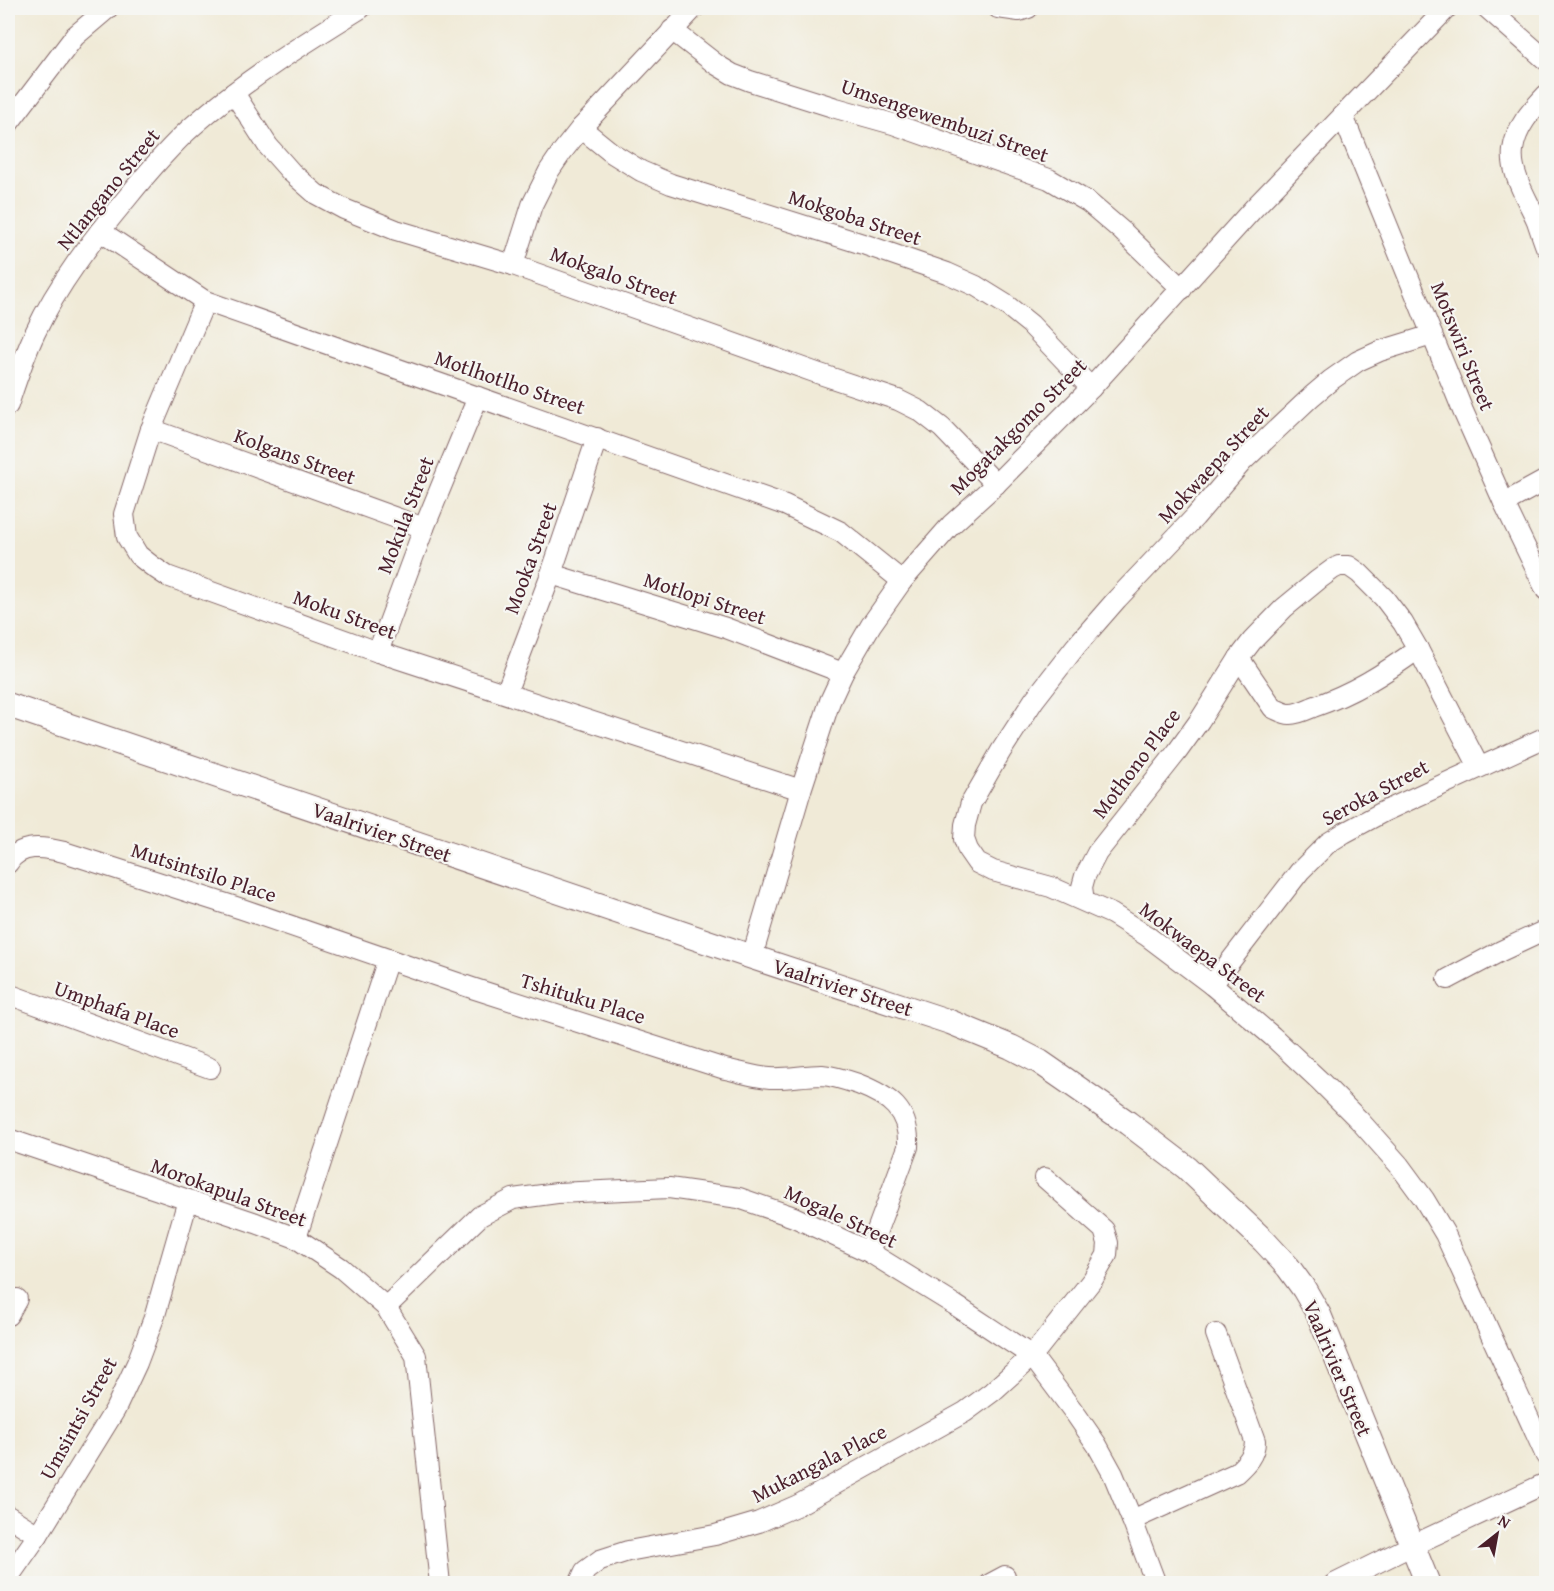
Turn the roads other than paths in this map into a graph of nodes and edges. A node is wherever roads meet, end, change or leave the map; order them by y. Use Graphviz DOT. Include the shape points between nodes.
graph roads {
  1 [pos="108,8"];
  2 [pos="361,8"];
  3 [pos="694,8"];
  4 [pos="998,8"];
  5 [pos="1028,8"];
  6 [pos="1447,8"];
  7 [pos="1486,8"];
  8 [pos="672,30"];
  9 [pos="1546,60"];
  10 [pos="234,93"];
  11 [pos="1546,95"];
  12 [pos="1343,116"];
  13 [pos="8,124"];
  14 [pos="581,128"];
  15 [pos="100,231"];
  16 [pos="1546,247"];
  17 [pos="513,265"];
  18 [pos="1182,289"];
  19 [pos="205,300"];
  20 [pos="1432,335"];
  21 [pos="1091,388"];
  22 [pos="478,397"];
  23 [pos="8,405"];
  24 [pos="151,429"];
  25 [pos="597,438"];
  26 [pos="1546,480"];
  27 [pos="996,484"];
  28 [pos="1504,503"];
  29 [pos="424,528"];
  30 [pos="551,574"];
  31 [pos="902,581"];
  32 [pos="1546,590"];
  33 [pos="1418,649"];
  34 [pos="378,652"];
  35 [pos="1239,658"];
  36 [pos="843,673"];
  37 [pos="506,693"];
  38 [pos="8,705"];
  39 [pos="1546,738"];
  40 [pos="1479,767"];
  41 [pos="801,790"];
  42 [pos="8,863"];
  43 [pos="1084,901"];
  44 [pos="1546,930"];
  45 [pos="752,957"];
  46 [pos="388,959"];
  47 [pos="1448,979"];
  48 [pos="1212,985"];
  49 [pos="8,994"];
  50 [pos="210,1068"];
  51 [pos="8,1139"];
  52 [pos="1045,1178"];
  53 [pos="188,1200"];
  54 [pos="296,1238"];
  55 [pos="870,1252"];
  56 [pos="386,1307"];
  57 [pos="1216,1334"];
  58 [pos="1032,1356"];
  59 [pos="1546,1456"];
  60 [pos="1546,1484"];
  61 [pos="8,1516"];
  62 [pos="1132,1520"];
  63 [pos="38,1535"];
  64 [pos="1411,1546"];
  65 [pos="8,1578"];
  66 [pos="440,1584"];
  67 [pos="579,1584"];
  68 [pos="1156,1584"];
  69 [pos="1334,1584"];
  70 [pos="1428,1584"];
  1 -- 13 [label="street" via="75,36"];
  2 -- 10 [label="street, Ntlangano Street"];
  3 -- 8 [label="street"];
  4 -- 5 [label="street"];
  6 -- 12 [label="street, Mogatakgomo Street"];
  7 -- 9 [label="street"];
  8 -- 14 [label="street"];
  8 -- 18 [label="street, Umsengewembuzi Street" via="717,65 741,78 893,124 1049,179 1088,202"];
  10 -- 15 [label="street, Ntlangano Street" via="161,156"];
  10 -- 17 [label="street, Mokgalo Street" via="268,146 316,194 396,230"];
  11 -- 16 [label="street" via="1523,122 1513,151 1517,176"];
  12 -- 18 [label="street, Mogatakgomo Street"];
  12 -- 20 [label="street, Motswiri Street"];
  14 -- 17 [label="street" via="541,186"];
  14 -- 21 [label="street, Mokgoba Street" via="612,153 671,184 866,245 976,286 1030,324"];
  15 -- 19 [label="street, Motlhotlho Street"];
  15 -- 23 [label="street, Ntlangano Street" via="59,289 35,333"];
  17 -- 27 [label="street, Mokgalo Street" via="898,400 942,428"];
  18 -- 21 [label="street, Mogatakgomo Street"];
  19 -- 22 [label="street, Motlhotlho Street"];
  19 -- 24 [label="street, Moku Street"];
  20 -- 28 [label="street, Motswiri Street"];
  20 -- 43 [label="street, Mokwaepa Street" via="1358,361 1311,396 1242,462 1076,646 1001,751 971,803 964,825 968,850 977,863 993,871"];
  21 -- 27 [label="street, Mogatakgomo Street"];
  22 -- 25 [label="street, Motlhotlho Street"];
  22 -- 29 [label="street, Mokula Street"];
  24 -- 29 [label="street, Kolgans Street"];
  24 -- 34 [label="street, Moku Street" via="123,514 127,537 138,555 167,576"];
  25 -- 30 [label="street, Mooka Street"];
  25 -- 31 [label="street, Motlhotlho Street" via="785,505 840,532"];
  26 -- 28 [label="street"];
  27 -- 31 [label="street, Mogatakgomo Street" via="951,525"];
  28 -- 32 [label="street, Motswiri Street"];
  29 -- 34 [label="street, Mokula Street"];
  30 -- 36 [label="street, Motlopi Street" via="726,627"];
  30 -- 37 [label="street, Mooka Street"];
  31 -- 36 [label="street, Mogatakgomo Street"];
  33 -- 35 [label="street" via="1360,687 1327,703 1290,714 1273,708"];
  33 -- 35 [label="street, Mothono Place" via="1384,598 1359,573 1344,565 1333,569 1268,623"];
  33 -- 40 [label="street, Mothono Place"];
  34 -- 37 [label="street, Moku Street"];
  35 -- 43 [label="street, Mothono Place" via="1177,752 1097,853 1084,876"];
  36 -- 41 [label="street, Mogatakgomo Street"];
  37 -- 41 [label="street, Moku Street"];
  38 -- 45 [label="street, Vaalrivier Street"];
  39 -- 40 [label="street, Seroka Street"];
  40 -- 48 [label="street, Seroka Street" via="1328,843 1300,871"];
  41 -- 45 [label="street, Mogatakgomo Street"];
  42 -- 46 [label="street, Mutsintsilo Place" via="21,850 46,847"];
  43 -- 48 [label="street, Mokwaepa Street" via="1148,936"];
  44 -- 47 [label="street"];
  45 -- 64 [label="street, Vaalrivier Street" via="950,1022 1011,1047 1040,1062 1187,1168 1264,1241 1304,1289 1319,1315"];
  46 -- 54 [label="street"];
  46 -- 55 [label="street, Tshituku Place" via="725,1069 770,1078 824,1075 885,1096 906,1122 908,1147"];
  48 -- 59 [label="street, Mokwaepa Street" via="1272,1036 1359,1120 1424,1199 1445,1234"];
  49 -- 50 [label="street, Umphafa Place"];
  51 -- 53 [label="street, Morokapula Street"];
  52 -- 58 [label="street, Mukangala Place" via="1104,1230 1108,1248 1094,1279"];
  53 -- 54 [label="street, Morokapula Street"];
  53 -- 63 [label="street, Umsintsi Street" via="137,1363 115,1410"];
  54 -- 56 [label="street, Morokapula Street" via="341,1268"];
  55 -- 56 [label="street, Mogale Street" via="794,1217 739,1198 669,1188 557,1193 513,1199 480,1216"];
  55 -- 58 [label="street, Mogale Street"];
  56 -- 66 [label="street, Morokapula Street" via="416,1356"];
  57 -- 62 [label="street" via="1255,1441 1252,1455 1236,1473"];
  58 -- 62 [label="street, Mogale Street" via="1097,1445"];
  58 -- 67 [label="street, Mukangala Place" via="965,1412 798,1505 715,1535 600,1560 585,1571"];
  60 -- 64 [label="street"];
  61 -- 63 [label="street"];
  62 -- 68 [label="street, Mogale Street"];
  63 -- 65 [label="street, Umsintsi Street"];
  64 -- 69 [label="street"];
  64 -- 70 [label="street, Vaalrivier Street"];
}
